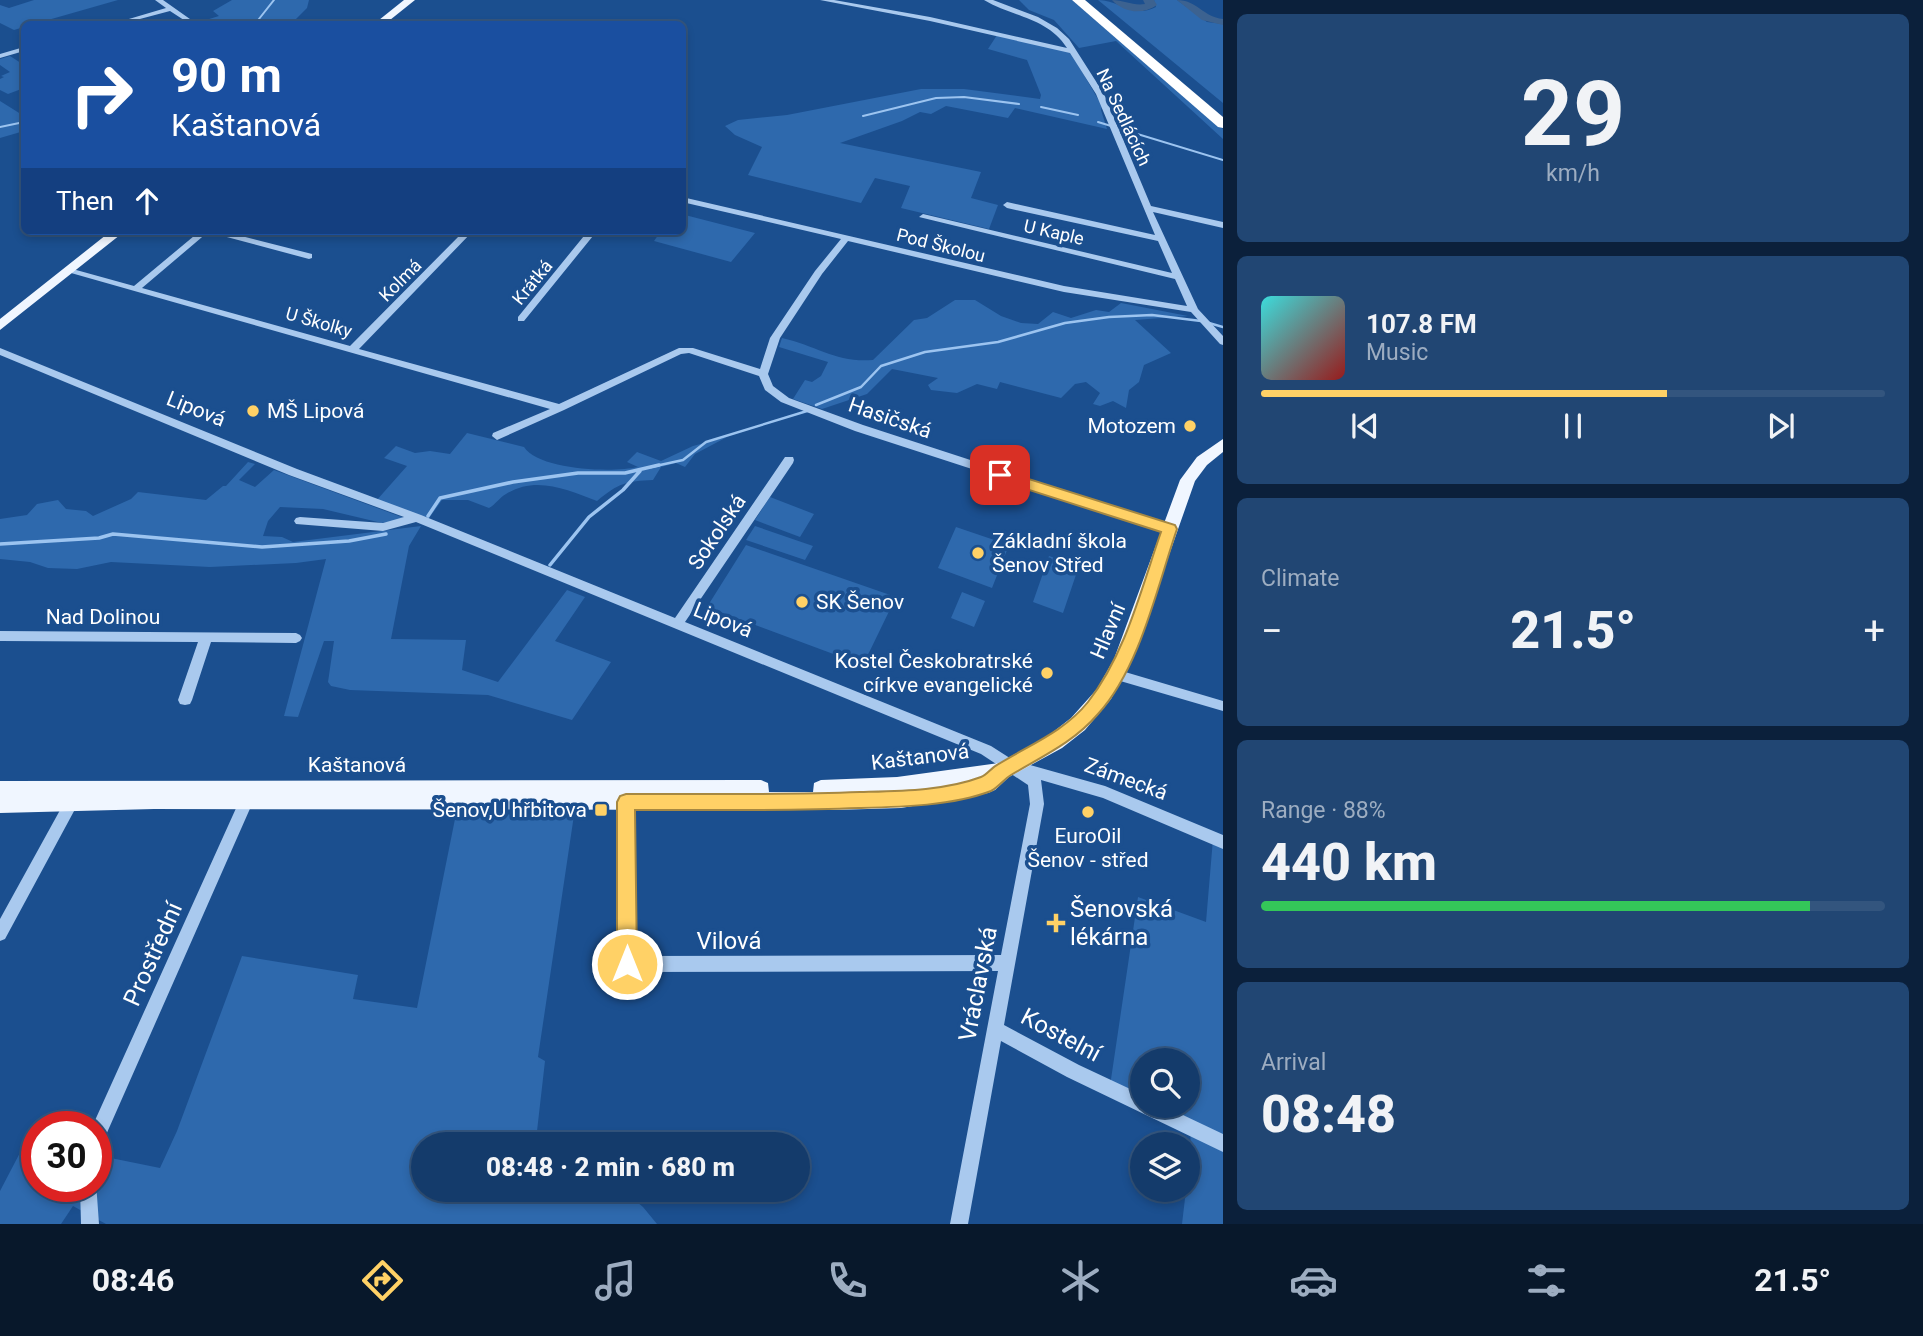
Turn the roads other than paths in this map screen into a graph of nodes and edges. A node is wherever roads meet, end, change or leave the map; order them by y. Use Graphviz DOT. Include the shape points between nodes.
graph roads {
  1 [pos="158,0"];
  2 [pos="410,0"];
  3 [pos="823,0"];
  4 [pos="1078,0"];
  5 [pos="1093,0"];
  6 [pos="991,1"];
  7 [pos="171,9"];
  8 [pos="126,21"];
  9 [pos="189,21"];
  10 [pos="383,21"];
  11 [pos="21,51"];
  12 [pos="1072,51"];
  13 [pos="0,56"];
  14 [pos="1223,110"];
  15 [pos="1223,124"];
  16 [pos="686,200"];
  17 [pos="1007,205"];
  18 [pos="1147,208"];
  19 [pos="923,217"];
  20 [pos="1223,225"];
  21 [pos="114,235"];
  22 [pos="200,235"];
  23 [pos="228,235"];
  24 [pos="465,235"];
  25 [pos="590,235"];
  26 [pos="846,238"];
  27 [pos="1161,239"];
  28 [pos="309,256"];
  29 [pos="69,271"];
  30 [pos="1178,277"];
  31 [pos="136,289"];
  32 [pos="1198,317"];
  33 [pos="521,319"];
  34 [pos="0,326"];
  35 [pos="1223,342"];
  36 [pos="353,349"];
  37 [pos="0,351"];
  38 [pos="763,374"];
  39 [pos="560,408"];
  40 [pos="497,436"];
  41 [pos="1223,444"];
  42 [pos="789,460"];
  43 [pos="417,518"];
  44 [pos="300,521"];
  45 [pos="1169,529"];
  46 [pos="677,624"];
  47 [pos="0,636"];
  48 [pos="206,637"];
  49 [pos="296,638"];
  50 [pos="1115,674"];
  51 [pos="185,700"];
  52 [pos="1223,706"];
  53 [pos="1006,768"];
  54 [pos="0,790"];
  55 [pos="249,794"];
  56 [pos="75,795"];
  57 [pos="626,795"];
  58 [pos="0,804"];
  59 [pos="1223,842"];
  60 [pos="0,934"];
  61 [pos="1007,963"];
  62 [pos="994,1028"];
  63 [pos="1130,1098"];
  64 [pos="108,1111"];
  65 [pos="1172,1118"];
  66 [pos="1223,1143"];
  67 [pos="89,1202"];
  68 [pos="90,1224"];
  69 [pos="959,1224"];
  1 -- 7 [label="street"];
  2 -- 10 [label="main road"];
  3 -- 12 [label="street"];
  4 -- 15 [label="highway"];
  5 -- 14 [label="highway"];
  6 -- 12 [label="street, Na Sedlácích" via="1055,29"];
  7 -- 8 [label="street"];
  7 -- 9 [label="street"];
  11 -- 13 [label="street"];
  12 -- 18 [label="street, Na Sedlácích" via="1100,94"];
  16 -- 26 [label="street, Pod Školou"];
  17 -- 27 [label="street"];
  18 -- 20 [label="street"];
  18 -- 27 [label="street, Na Sedlácích"];
  19 -- 30 [label="street, U Kaple"];
  21 -- 29 [label="main road"];
  22 -- 31 [label="street"];
  23 -- 28 [label="street"];
  24 -- 36 [label="street, Kolmá"];
  25 -- 33 [label="street, Krátká"];
  26 -- 32 [label="street, Pod Školou"];
  26 -- 38 [label="street" via="775,338"];
  27 -- 30 [label="street, Na Sedlácích"];
  29 -- 31 [label="street, U Školky"];
  29 -- 34 [label="main road"];
  30 -- 32 [label="street, Na Sedlácích"];
  31 -- 36 [label="street, U Školky"];
  32 -- 35 [label="street, Na Sedlácích"];
  36 -- 39 [label="street, U Školky"];
  37 -- 43 [label="street, Lipová" via="302,476"];
  38 -- 39 [label="street" via="690,350 679,351"];
  38 -- 45 [label="street, Hasičská" via="768,388 785,400"];
  39 -- 40 [label="street"];
  41 -- 45 [label="main road, Hlavní" via="1191,474"];
  42 -- 46 [label="street, Sokolská"];
  43 -- 44 [label="street" via="383,527"];
  43 -- 46 [label="street, Lipová"];
  45 -- 50 [label="main road, Hlavní" via="1139,621"];
  46 -- 53 [label="street, Lipová" via="986,750"];
  47 -- 48 [label="street, Nad Dolinou"];
  48 -- 49 [label="street, Nad Dolinou"];
  48 -- 51 [label="street"];
  50 -- 52 [label="street"];
  50 -- 53 [label="main road, Hlavní" via="1078,724"];
  53 -- 57 [label="main road, Kaštanová" via="988,784 901,799"];
  53 -- 59 [label="street, Zámecká" via="1094,788"];
  53 -- 61 [label="street, Vráclavská" via="1035,782 1038,794"];
  54 -- 56 [label="main road, Kaštanová"];
  55 -- 56 [label="main road, Kaštanová"];
  55 -- 57 [label="main road, Kaštanová"];
  55 -- 64 [label="street, Prostřední"];
  56 -- 58 [label="main road, Kaštanová"];
  56 -- 60 [label="street"];
  57 -- 61 [label="street, Vilová" via="627,964"];
  61 -- 62 [label="street, Vráclavská"];
  62 -- 63 [label="street, Kostelní"];
  62 -- 69 [label="street, Vráclavská"];
  65 -- 66 [label="street, Kostelní"];
  67 -- 68 [label="street"];
}
